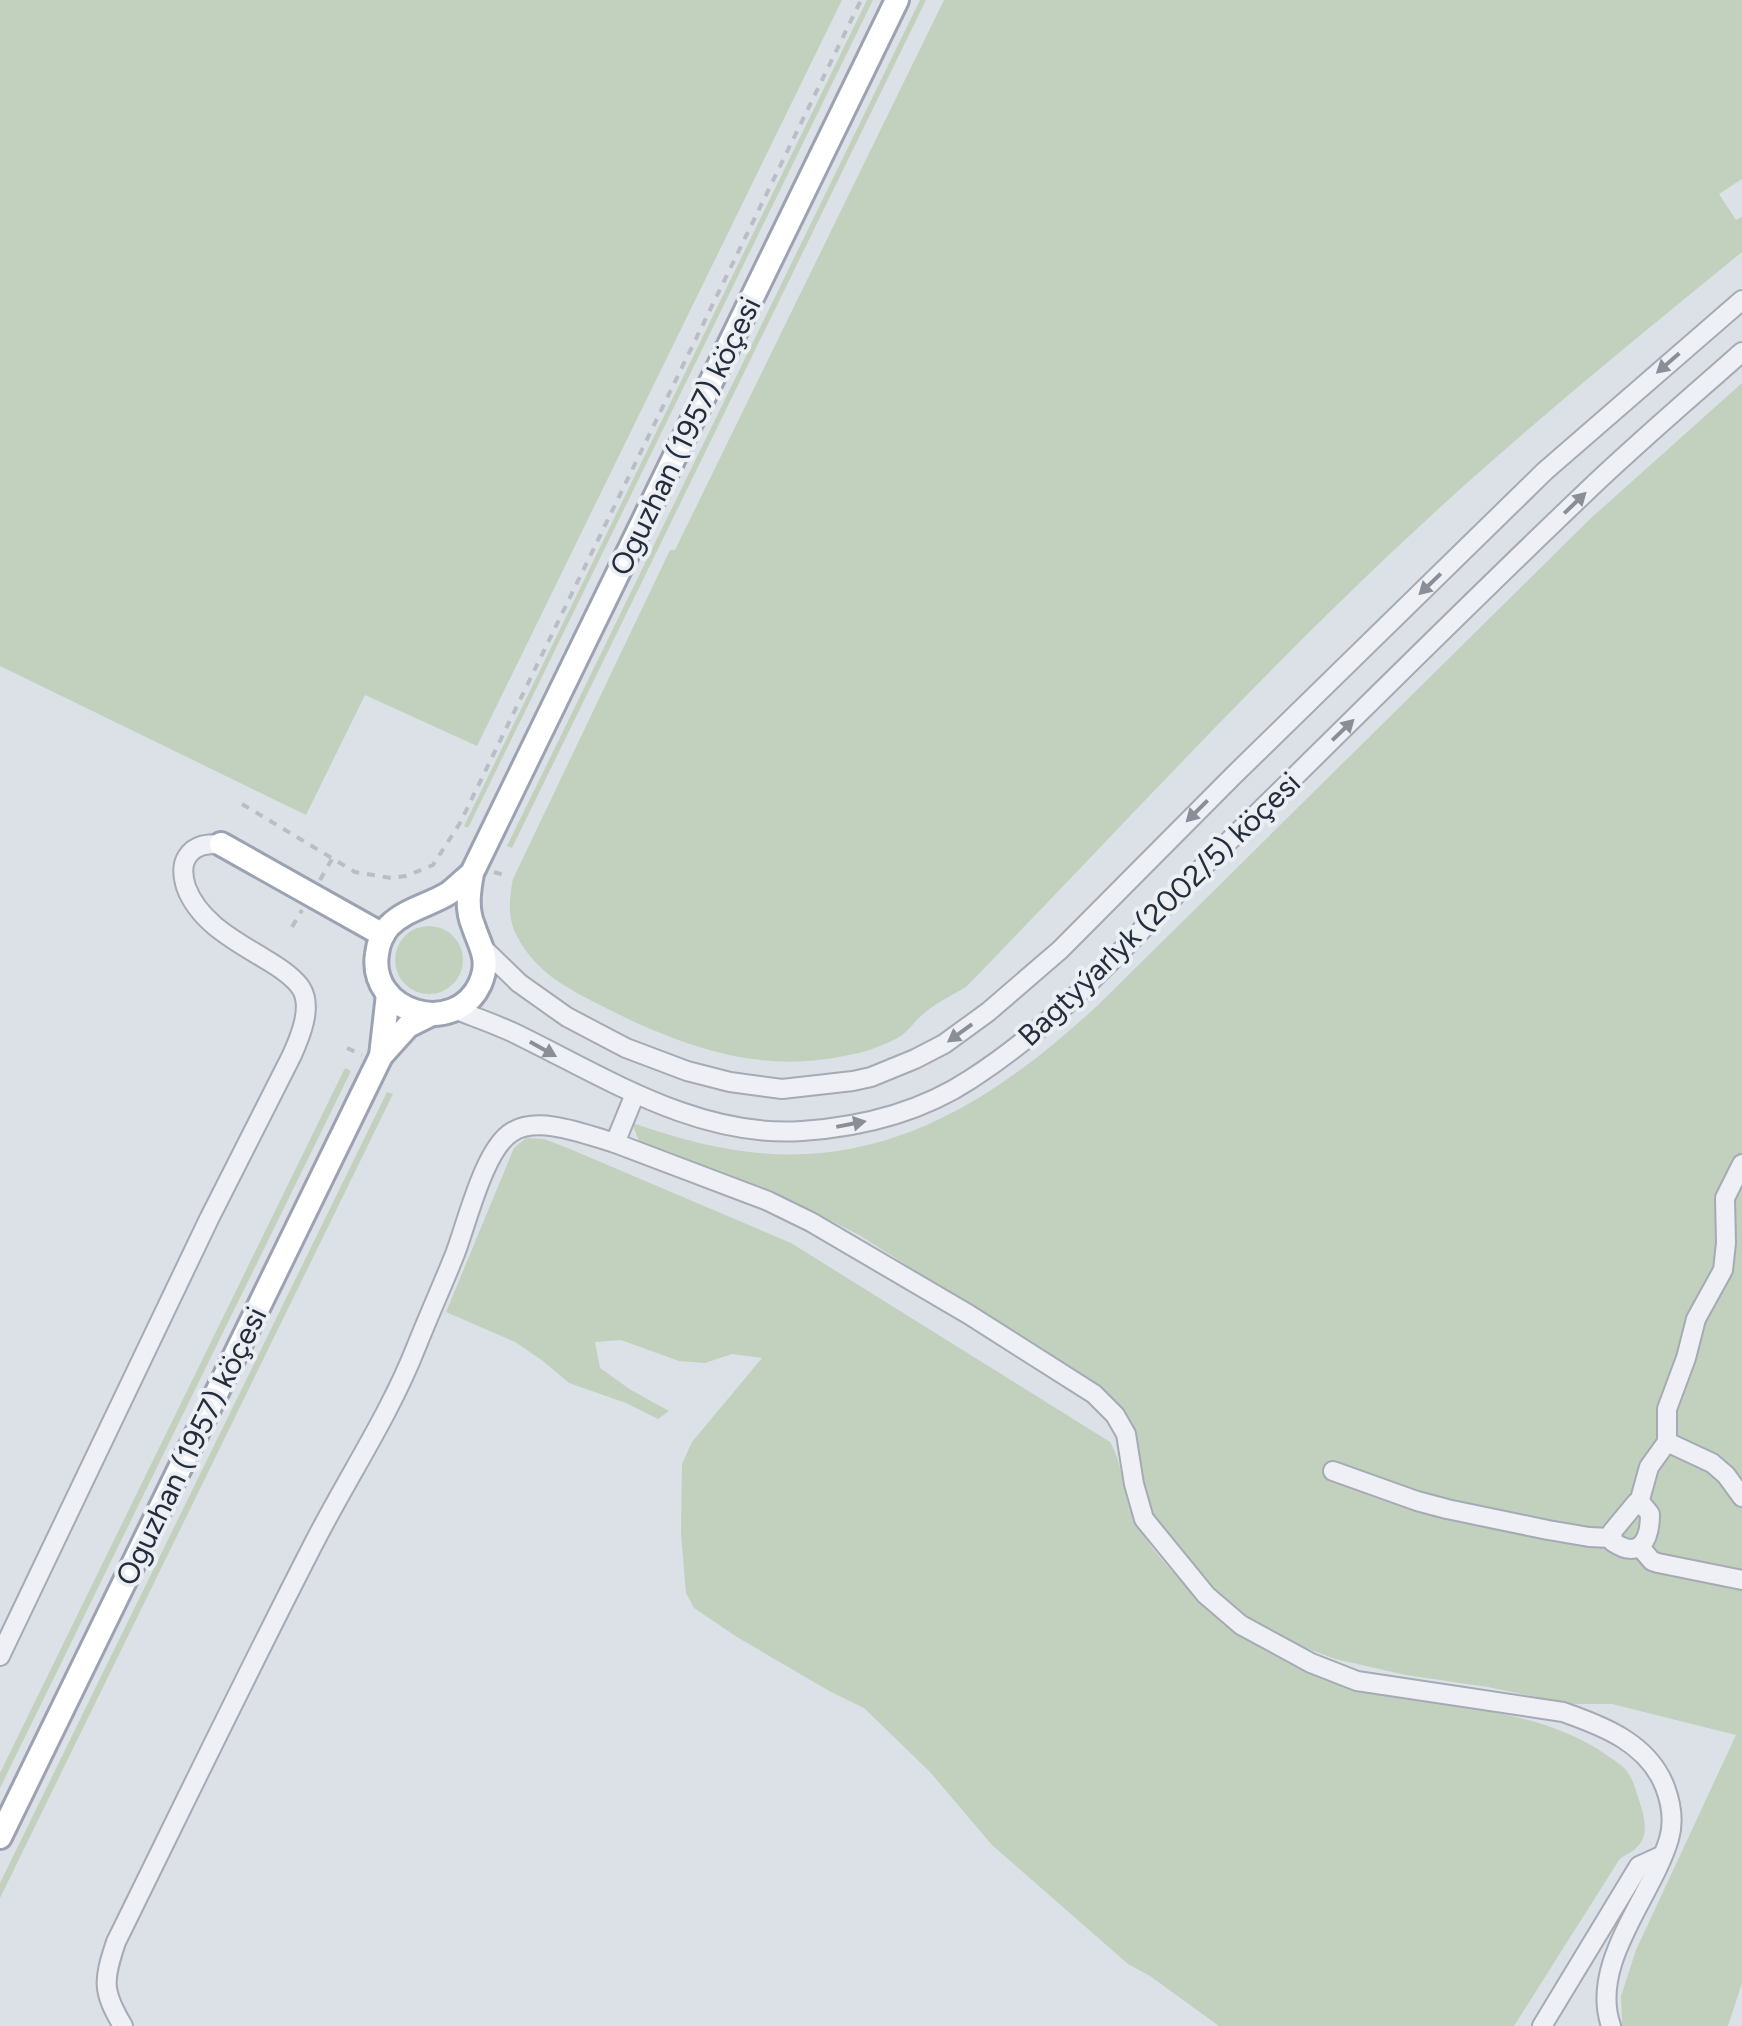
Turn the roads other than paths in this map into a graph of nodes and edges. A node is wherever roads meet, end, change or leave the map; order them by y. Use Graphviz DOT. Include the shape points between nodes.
graph roads {
  1 [pos="897,0"];
  2 [pos="1742,300"];
  3 [pos="1742,352"];
  4 [pos="222,844"];
  5 [pos="472,872"];
  6 [pos="418,908"];
  7 [pos="473,927"];
  8 [pos="383,935"];
  9 [pos="484,949"];
  10 [pos="388,994"];
  11 [pos="454,1010"];
  12 [pos="430,1015"];
  13 [pos="381,1056"];
  14 [pos="635,1094"];
  15 [pos="615,1142"];
  16 [pos="1742,1164"];
  17 [pos="1668,1442"];
  18 [pos="1333,1471"];
  19 [pos="1742,1497"];
  20 [pos="1639,1503"];
  21 [pos="1611,1538"];
  22 [pos="1640,1546"];
  23 [pos="1742,1580"];
  24 [pos="0,1656"];
  25 [pos="0,1837"];
  26 [pos="1661,1856"];
  27 [pos="123,2026"];
  28 [pos="1542,2026"];
  29 [pos="1611,2026"];
  1 -- 5 [label="main road, Oguzhan (1957) köçesi"];
  2 -- 9 [label="street, Bagtyýarlyk (2002/5) köçesi, one-way" via="1545,472 1060,950 977,1020 916,1059 823,1086 782,1088 702,1075 626,1048 567,1016 519,984"];
  14 -- 3 [label="street, Bagtyýarlyk (2002/5) köçesi, one-way" via="715,1122 800,1131 907,1111 970,1080 1021,1045 1093,979 1584,494"];
  4 -- 8 [label="main road"];
  4 -- 24 [label="street" via="197,847 186,858 189,894 216,927 302,990 302,1030"];
  5 -- 6 [label="main road, Oguzhan (1957) köçesi"];
  5 -- 7 [label="main road, Oguzhan (1957) köçesi"];
  6 -- 7 [label="main road" via="442,908"];
  6 -- 8 [label="main road, Oguzhan (1957) köçesi"];
  7 -- 9 [label="main road, Oguzhan (1957) köçesi"];
  8 -- 10 [label="main road, Oguzhan (1957) köçesi" via="376,961"];
  9 -- 11 [label="main road" via="480,984"];
  10 -- 12 [label="main road" via="407,1010"];
  10 -- 13 [label="main road, Oguzhan (1957) köçesi"];
  11 -- 12 [label="main road, Oguzhan (1957) köçesi"];
  11 -- 14 [label="street, Bagtyýarlyk (2002/5) köçesi, one-way"];
  12 -- 13 [label="main road, Oguzhan (1957) köçesi" via="408,1026"];
  13 -- 25 [label="main road, Oguzhan (1957) köçesi"];
  14 -- 15 [label="street"];
  15 -- 26 [label="street" via="811,1222 1094,1394 1126,1434 1144,1519 1206,1595 1241,1625 1357,1681 1563,1712 1621,1737 1649,1759 1668,1796 1672,1818"];
  15 -- 27 [label="street" via="534,1125 514,1130 490,1160 393,1398 316,1538 116,1942 107,1997"];
  16 -- 17 [label="street" via="1725,1198 1722,1270 1700,1310 1667,1408"];
  17 -- 19 [label="street" via="1712,1462"];
  17 -- 20 [label="street" via="1650,1467"];
  18 -- 21 [label="street" via="1447,1508"];
  20 -- 21 [label="street"];
  20 -- 22 [label="street" via="1650,1522"];
  21 -- 22 [label="street" via="1626,1549"];
  22 -- 23 [label="street" via="1658,1563"];
  26 -- 28 [label="street" via="1639,1866"];
  26 -- 29 [label="street" via="1608,1982"];
}
